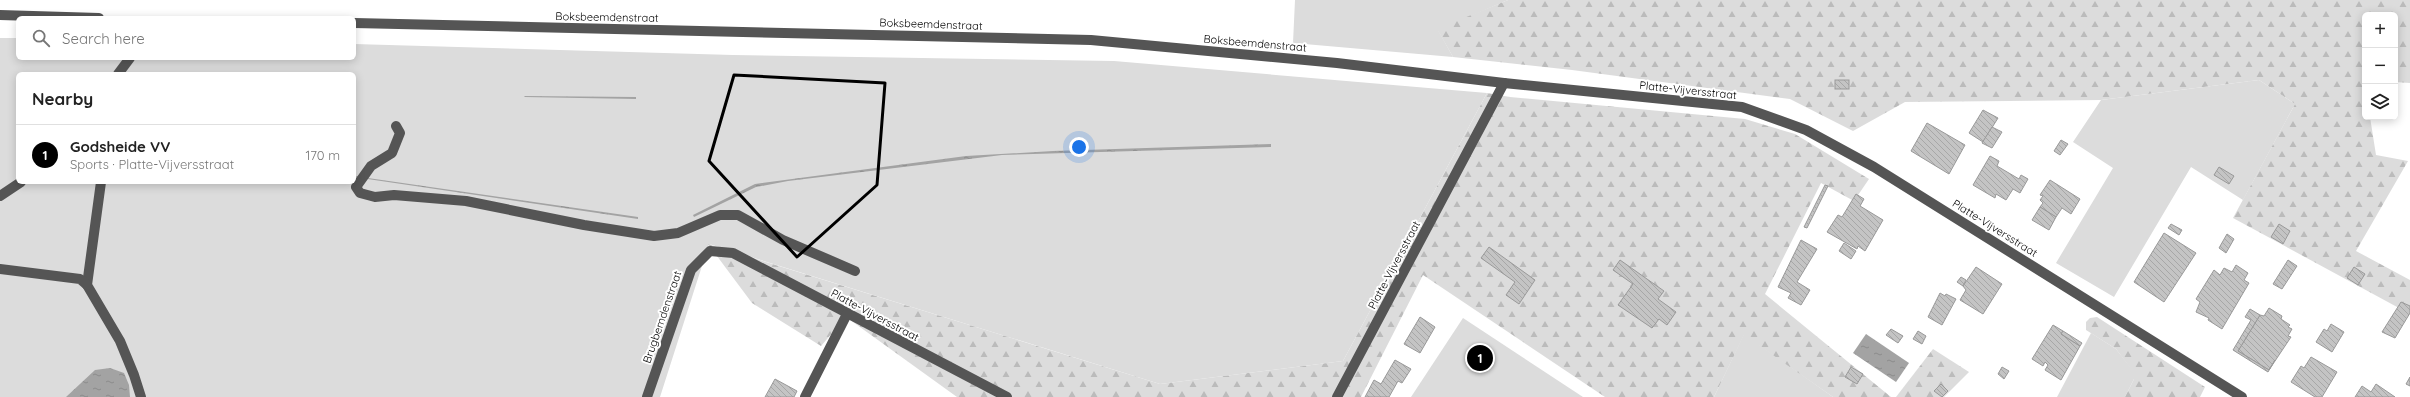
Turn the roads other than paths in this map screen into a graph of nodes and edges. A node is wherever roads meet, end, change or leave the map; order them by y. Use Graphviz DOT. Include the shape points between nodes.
graph roads {
  1 [pos="0,15"];
  2 [pos="33,16"];
  3 [pos="356,24"];
  4 [pos="128,60"];
  5 [pos="120,72"];
  6 [pos="1504,83"];
  7 [pos="396,126"];
  8 [pos="18,184"];
  9 [pos="101,184"];
  10 [pos="0,196"];
  11 [pos="733,253"];
  12 [pos="0,269"];
  13 [pos="855,271"];
  14 [pos="87,284"];
  15 [pos="847,314"];
  16 [pos="141,397"];
  17 [pos="647,397"];
  18 [pos="805,397"];
  19 [pos="1008,397"];
  20 [pos="1337,397"];
  21 [pos="2242,397"];
  1 -- 2 [label="street"];
  3 -- 6 [label="street, Boksbeemdenstraat" via="1091,40 1337,63"];
  4 -- 5 [label="street"];
  6 -- 20 [label="street, Platte-Vijversstraat"];
  6 -- 21 [label="street, Platte-Vijversstraat" via="1742,107 1806,130 1874,167"];
  7 -- 13 [label="street" via="400,133 392,153 371,166 356,187 360,193 376,197 394,195 466,201 654,236 678,233 720,215 738,215 784,240"];
  8 -- 10 [label="street"];
  9 -- 14 [label="street"];
  11 -- 15 [label="street, Platte-Vijversstraat"];
  11 -- 17 [label="street, Brugbemdenstraat" via="710,251 691,270"];
  12 -- 14 [label="street" via="80,279"];
  14 -- 16 [label="street" via="120,341"];
  15 -- 18 [label="street"];
  15 -- 19 [label="street, Platte-Vijversstraat"];
}
